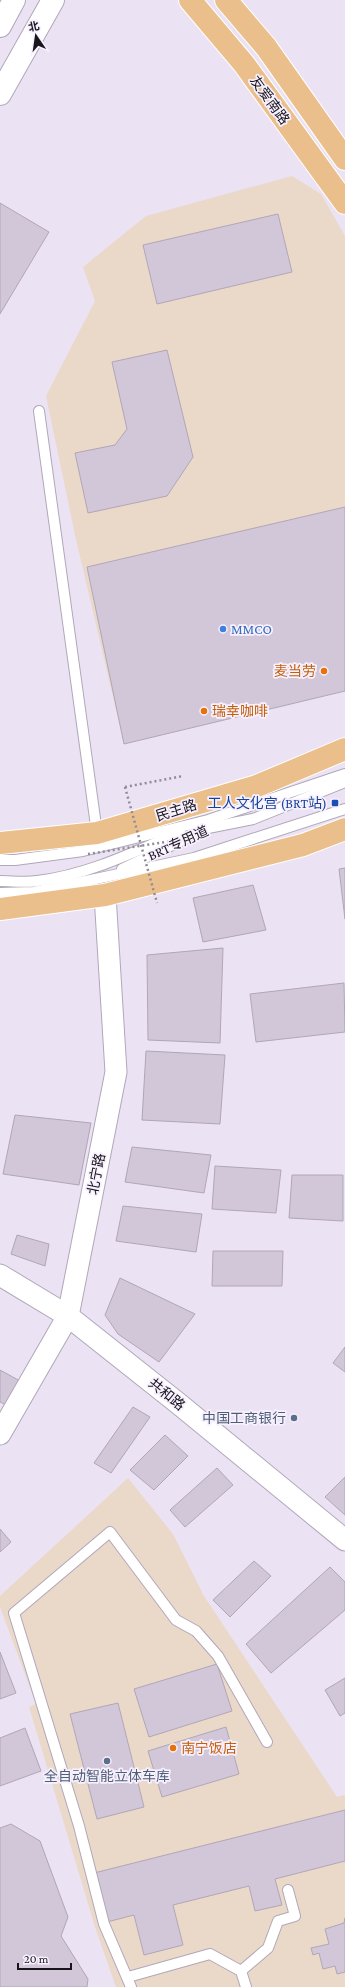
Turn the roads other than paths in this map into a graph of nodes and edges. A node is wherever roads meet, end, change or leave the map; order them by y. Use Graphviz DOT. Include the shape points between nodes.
graph roads {
  1 [pos="14,0"];
  2 [pos="53,0"];
  3 [pos="190,0"];
  4 [pos="226,0"];
  5 [pos="0,26"];
  6 [pos="0,94"];
  7 [pos="345,159"];
  8 [pos="345,203"];
  9 [pos="39,412"];
  10 [pos="345,749"];
  11 [pos="345,774"];
  12 [pos="345,782"];
  13 [pos="345,809"];
  14 [pos="208,820"];
  15 [pos="345,829"];
  16 [pos="98,833"];
  17 [pos="0,843"];
  18 [pos="0,860"];
  19 [pos="0,882"];
  20 [pos="104,886"];
  21 [pos="0,893"];
  22 [pos="0,909"];
  23 [pos="0,1275"];
  24 [pos="68,1316"];
  25 [pos="0,1434"];
  26 [pos="345,1540"];
  27 [pos="266,1742"];
  28 [pos="288,1890"];
  29 [pos="241,1971"];
  30 [pos="130,1982"];
  31 [pos="246,1987"];
  1 -- 5 [label="main road"];
  2 -- 6 [label="main road"];
  3 -- 8 [label="main road, 友爱南路" via="244,64"];
  4 -- 7 [label="main road, 友爱南路" via="266,47"];
  9 -- 16 [label="lane"];
  10 -- 16 [label="main road, 民主路" via="257,786"];
  11 -- 14 [label="lane, BRT专用道"];
  12 -- 20 [label="lane, BRT专用道" via="253,819 208,828"];
  13 -- 20 [label="lane, BRT专用道"];
  14 -- 18 [label="lane, BRT专用道" via="83,851"];
  14 -- 19 [label="lane, BRT专用道" via="102,866 72,875 36,881"];
  15 -- 20 [label="main road" via="303,845"];
  16 -- 17 [label="main road, 民主路"];
  20 -- 21 [label="lane, BRT专用道"];
  20 -- 22 [label="main road"];
  20 -- 24 [label="street, 北宁路" via="116,1072"];
  23 -- 24 [label="street, 共和路"];
  24 -- 25 [label="street, 北宁路"];
  24 -- 26 [label="street, 共和路"];
  27 -- 30 [label="lane" via="218,1656 196,1631 176,1620 110,1532 14,1613 79,1826 104,1924"];
  28 -- 29 [label="lane" via="296,1916 278,1921 268,1948"];
  29 -- 30 [label="lane" via="210,1954"];
  29 -- 31 [label="lane"];
}
